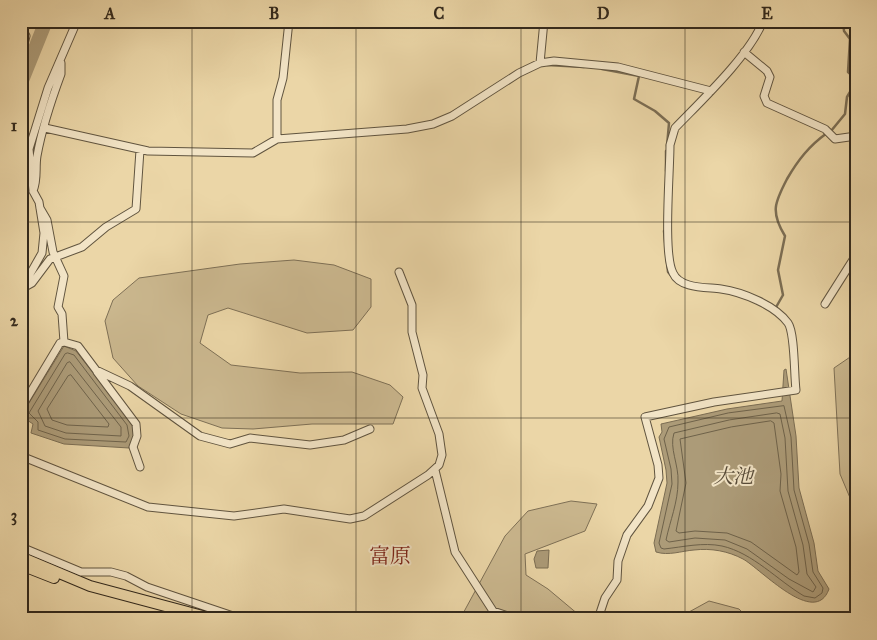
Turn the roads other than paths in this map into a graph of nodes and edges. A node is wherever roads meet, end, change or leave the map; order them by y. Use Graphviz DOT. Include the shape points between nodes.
graph roads {
  1 [pos="26,21"];
  2 [pos="77,21"];
  3 [pos="289,21"];
  4 [pos="544,21"];
  5 [pos="763,21"];
  6 [pos="21,27"];
  7 [pos="744,52"];
  8 [pos="21,57"];
  9 [pos="60,61"];
  10 [pos="540,63"];
  11 [pos="711,91"];
  12 [pos="45,128"];
  13 [pos="856,136"];
  14 [pos="277,138"];
  15 [pos="140,150"];
  16 [pos="33,191"];
  17 [pos="40,208"];
  18 [pos="856,255"];
  19 [pos="56,258"];
  20 [pos="399,272"];
  21 [pos="22,289"];
  22 [pos="825,304"];
  23 [pos="64,342"];
  24 [pos="96,370"];
  25 [pos="21,408"];
  26 [pos="370,429"];
  27 [pos="21,456"];
  28 [pos="140,467"];
  29 [pos="435,470"];
  30 [pos="21,547"];
  31 [pos="21,558"];
  32 [pos="21,565"];
  33 [pos="186,619"];
  34 [pos="214,619"];
  35 [pos="242,619"];
  36 [pos="517,619"];
  37 [pos="598,619"];
  1 -- 6 [label="street"];
  2 -- 9 [label="street"];
  3 -- 14 [label="street" via="283,78 277,100"];
  4 -- 10 [label="street"];
  5 -- 7 [label="street" via="758,34"];
  6 -- 8 [label="street" via="26,36"];
  7 -- 11 [label="street"];
  7 -- 13 [label="street" via="770,76 764,96 766,103 825,129 835,139"];
  9 -- 12 [label="street" via="60,74"];
  9 -- 16 [label="street" via="29,149"];
  10 -- 11 [label="street" via="554,61 618,67"];
  10 -- 14 [label="street" via="433,124 407,129"];
  11 -- 37 [label="street" via="672,134 668,238 672,272 680,281 747,297 788,323 793,336 796,390 714,402 645,417 658,465 658,478 648,506 627,536 618,561 617,580 605,598"];
  12 -- 15 [label="street"];
  12 -- 16 [label="street" via="36,159 37,182"];
  14 -- 15 [label="street" via="253,153"];
  15 -- 19 [label="street" via="136,209 106,227 82,247"];
  16 -- 17 [label="street"];
  17 -- 19 [label="street" via="47,220"];
  17 -- 21 [label="street" via="44,232 42,253"];
  18 -- 22 [label="street"];
  19 -- 21 [label="street" via="50,259 32,283"];
  19 -- 23 [label="street" via="64,276 58,308 62,314"];
  20 -- 29 [label="street" via="412,305 412,332 423,374 422,388 442,446"];
  23 -- 24 [label="street" via="78,346"];
  23 -- 25 [label="street"];
  24 -- 26 [label="street" via="130,386 200,436 230,444 250,438 326,444"];
  24 -- 28 [label="street" via="136,424 137,436 133,447"];
  27 -- 29 [label="street" via="148,507 234,516 284,510 357,519"];
  29 -- 36 [label="street" via="455,552 493,611"];
  30 -- 35 [label="street" via="81,572 111,572 126,576 148,587"];
  31 -- 34 [label="highway" via="90,586"];
  32 -- 33 [label="highway" via="88,592"];
}
